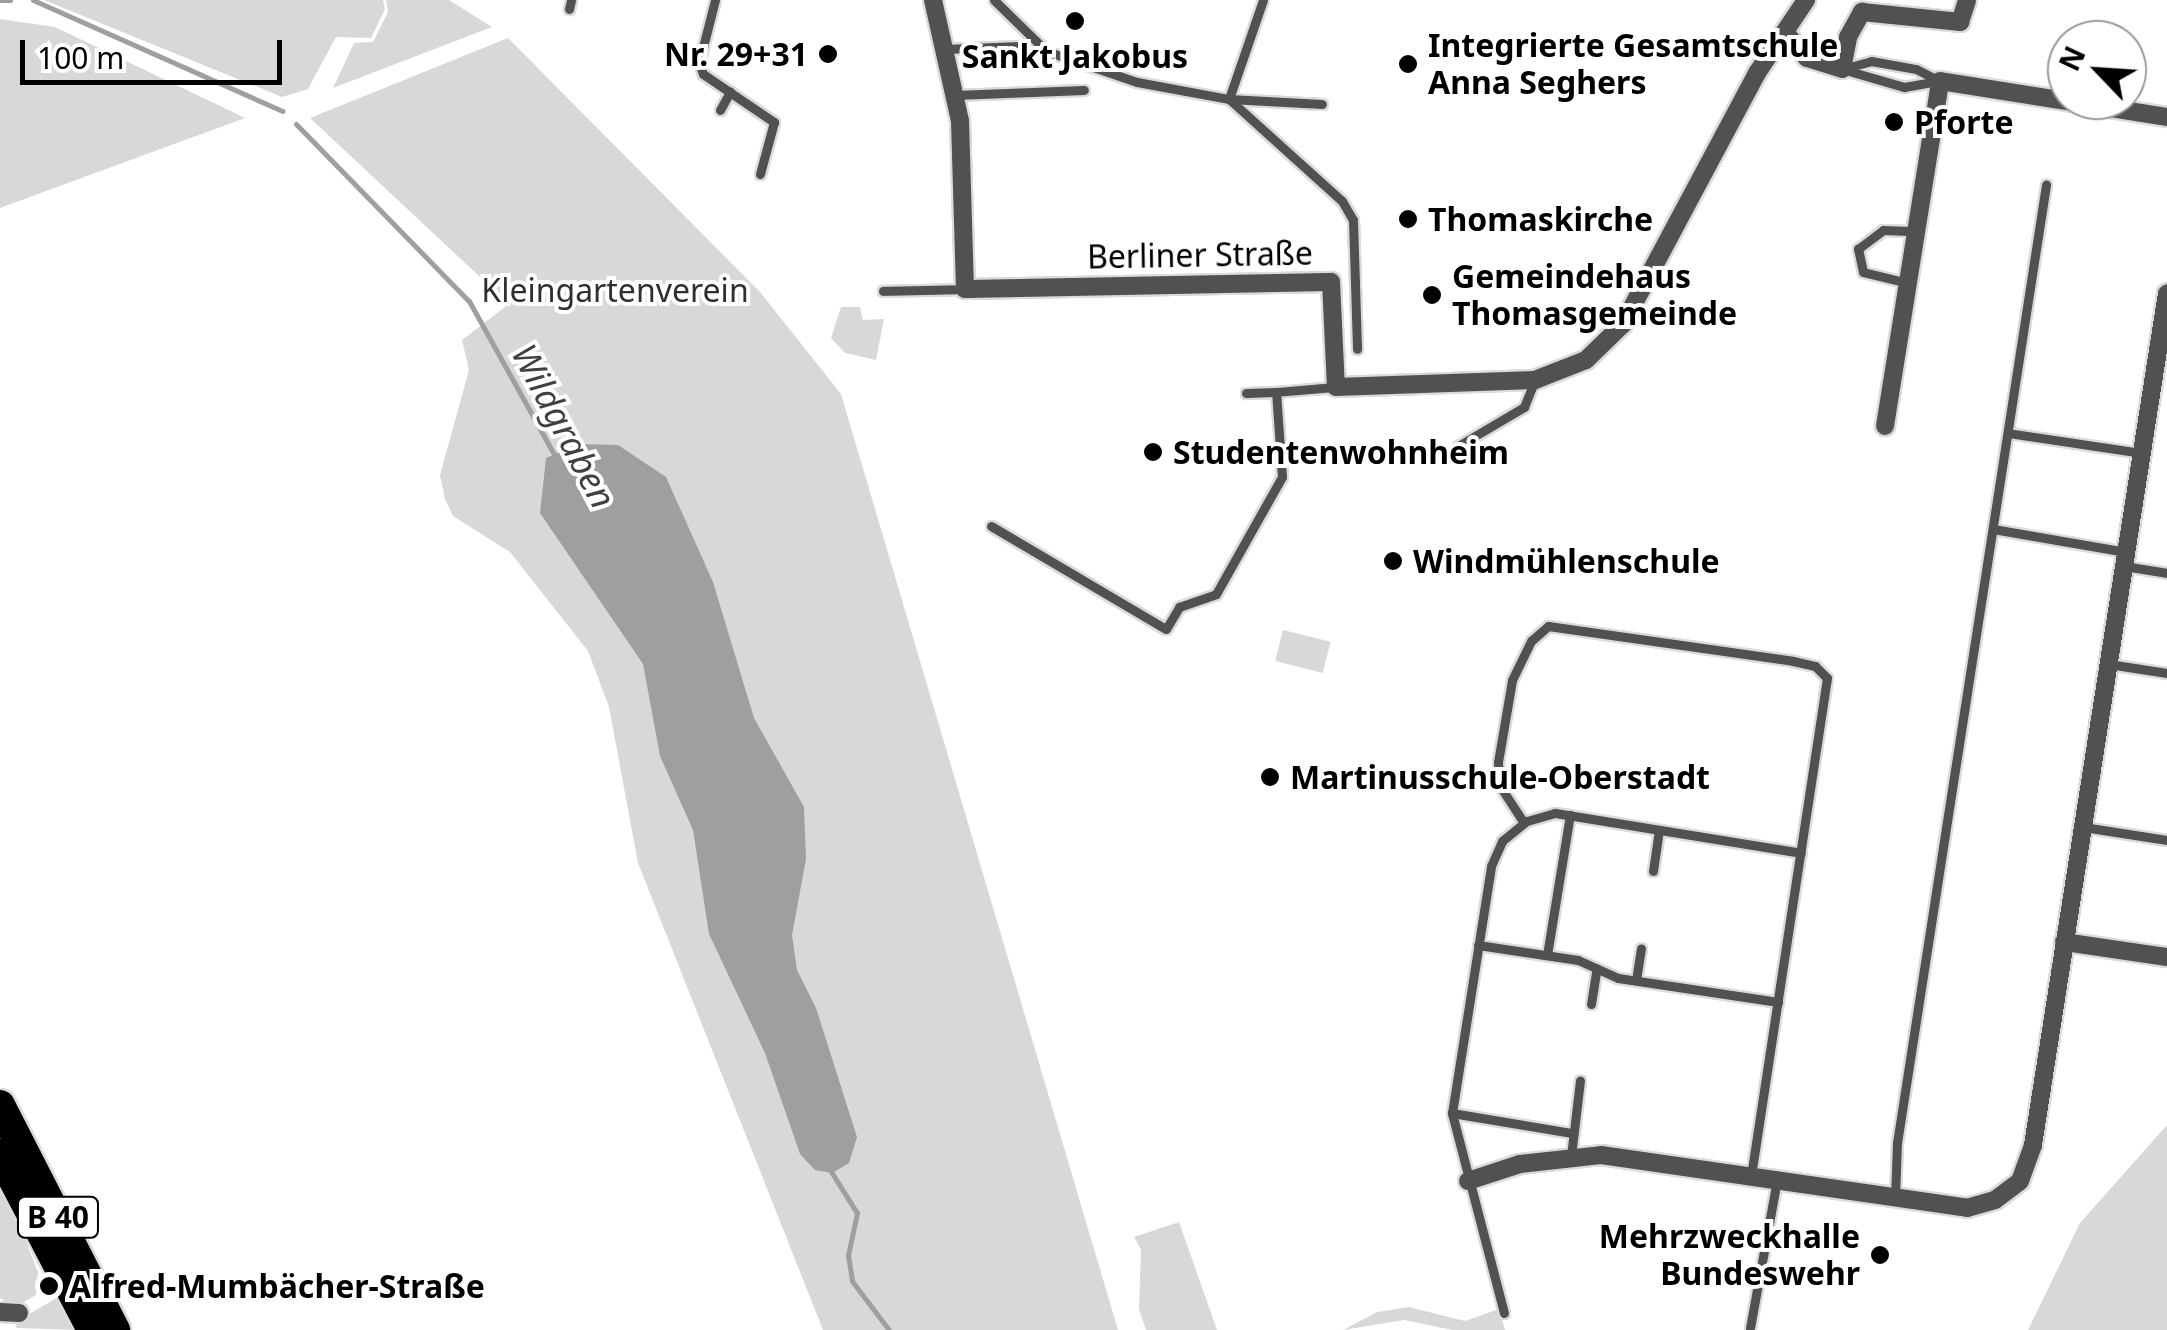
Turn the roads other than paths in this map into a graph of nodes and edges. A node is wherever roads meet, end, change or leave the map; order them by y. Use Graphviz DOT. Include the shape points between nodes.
graph roads {
  1 [pos="715,0"];
  2 [pos="933,0"];
  3 [pos="994,0"];
  4 [pos="1263,0"];
  5 [pos="1806,0"];
  6 [pos="1967,0"];
  7 [pos="1786,32"];
  8 [pos="1020,46"];
  9 [pos="944,48"];
  10 [pos="1842,69"];
  11 [pos="1940,81"];
  12 [pos="1084,90"];
  13 [pos="730,92"];
  14 [pos="955,95"];
  15 [pos="1229,99"];
  16 [pos="1322,104"];
  17 [pos="720,110"];
  18 [pos="2167,117"];
  19 [pos="760,174"];
  20 [pos="2046,185"];
  21 [pos="1916,231"];
  22 [pos="1908,283"];
  23 [pos="965,289"];
  24 [pos="883,291"];
  25 [pos="2167,293"];
  26 [pos="2164,328"];
  27 [pos="1357,350"];
  28 [pos="1535,380"];
  29 [pos="1336,387"];
  30 [pos="1276,392"];
  31 [pos="1246,394"];
  32 [pos="1886,426"];
  33 [pos="2008,433"];
  34 [pos="1458,446"];
  35 [pos="2142,453"];
  36 [pos="991,526"];
  37 [pos="1993,529"];
  38 [pos="2125,559"];
  39 [pos="2167,572"];
  40 [pos="2108,664"];
  41 [pos="2167,673"];
  42 [pos="1570,815"];
  43 [pos="1524,823"];
  44 [pos="2082,827"];
  45 [pos="1659,830"];
  46 [pos="2167,840"];
  47 [pos="1802,853"];
  48 [pos="1652,871"];
  49 [pos="2064,942"];
  50 [pos="1478,944"];
  51 [pos="1641,948"];
  52 [pos="1546,955"];
  53 [pos="2167,957"];
  54 [pos="1598,968"];
  55 [pos="1636,980"];
  56 [pos="1778,1002"];
  57 [pos="1592,1004"];
  58 [pos="1580,1081"];
  59 [pos="0,1105"];
  60 [pos="1452,1113"];
  61 [pos="1572,1133"];
  62 [pos="0,1154"];
  63 [pos="1571,1156"];
  64 [pos="1751,1176"];
  65 [pos="1468,1180"];
  66 [pos="1777,1180"];
  67 [pos="1896,1199"];
  68 [pos="1504,1313"];
  69 [pos="1750,1328"];
  70 [pos="92,1330"];
  71 [pos="115,1330"];
  1 -- 13 [label="lane" via="699,63"];
  2 -- 9 [label="street"];
  3 -- 15 [label="lane" via="1046,51 1137,82"];
  4 -- 15 [label="lane"];
  5 -- 7 [label="street"];
  6 -- 10 [label="street" via="1960,22 1862,12"];
  7 -- 10 [label="street" via="1807,58"];
  7 -- 28 [label="street" via="1749,86 1623,324 1586,360"];
  8 -- 9 [label="lane"];
  9 -- 14 [label="street"];
  10 -- 11 [label="lane" via="1904,87"];
  10 -- 11 [label="lane" via="1871,61"];
  11 -- 18 [label="street"];
  11 -- 21 [label="street"];
  12 -- 14 [label="lane"];
  13 -- 17 [label="lane"];
  13 -- 19 [label="lane" via="774,122"];
  14 -- 23 [label="street"];
  15 -- 16 [label="lane"];
  15 -- 27 [label="lane" via="1348,209"];
  20 -- 33 [label="lane"];
  21 -- 22 [label="street"];
  21 -- 22 [label="lane" via="1883,230 1858,249 1864,272"];
  22 -- 32 [label="street"];
  23 -- 24 [label="lane, Berliner Straße"];
  23 -- 29 [label="street, Berliner Straße" via="1332,282"];
  25 -- 26 [label="street"];
  26 -- 35 [label="street"];
  28 -- 29 [label="street"];
  28 -- 34 [label="lane" via="1524,407"];
  29 -- 30 [label="lane"];
  30 -- 31 [label="lane"];
  30 -- 36 [label="lane" via="1282,477 1216,594 1178,607 1166,629"];
  33 -- 35 [label="lane"];
  33 -- 37 [label="lane"];
  35 -- 38 [label="street"];
  37 -- 38 [label="lane"];
  37 -- 67 [label="lane" via="1897,1143"];
  38 -- 39 [label="lane"];
  38 -- 40 [label="street"];
  40 -- 41 [label="lane"];
  40 -- 44 [label="street"];
  42 -- 43 [label="lane"];
  42 -- 45 [label="lane"];
  42 -- 52 [label="lane"];
  43 -- 47 [label="lane" via="1498,772 1512,680 1531,641 1558,624 1822,671 1828,688"];
  43 -- 50 [label="lane" via="1494,854"];
  44 -- 46 [label="lane"];
  44 -- 49 [label="street"];
  45 -- 47 [label="lane"];
  45 -- 48 [label="lane"];
  47 -- 56 [label="lane"];
  49 -- 53 [label="street"];
  49 -- 67 [label="street" via="2034,1145 2020,1181 1995,1200 1967,1208"];
  50 -- 52 [label="lane"];
  50 -- 60 [label="lane"];
  51 -- 55 [label="lane"];
  52 -- 54 [label="lane"];
  54 -- 55 [label="lane"];
  54 -- 57 [label="lane"];
  55 -- 56 [label="lane"];
  56 -- 64 [label="lane"];
  58 -- 61 [label="lane"];
  59 -- 71 [label="highway, B 40"];
  60 -- 61 [label="lane"];
  60 -- 65 [label="lane"];
  61 -- 63 [label="lane"];
  62 -- 70 [label="highway, B 40"];
  63 -- 64 [label="street" via="1628,1156"];
  63 -- 65 [label="street"];
  64 -- 66 [label="street"];
  65 -- 68 [label="lane"];
  66 -- 67 [label="street"];
  66 -- 69 [label="lane"];
}
